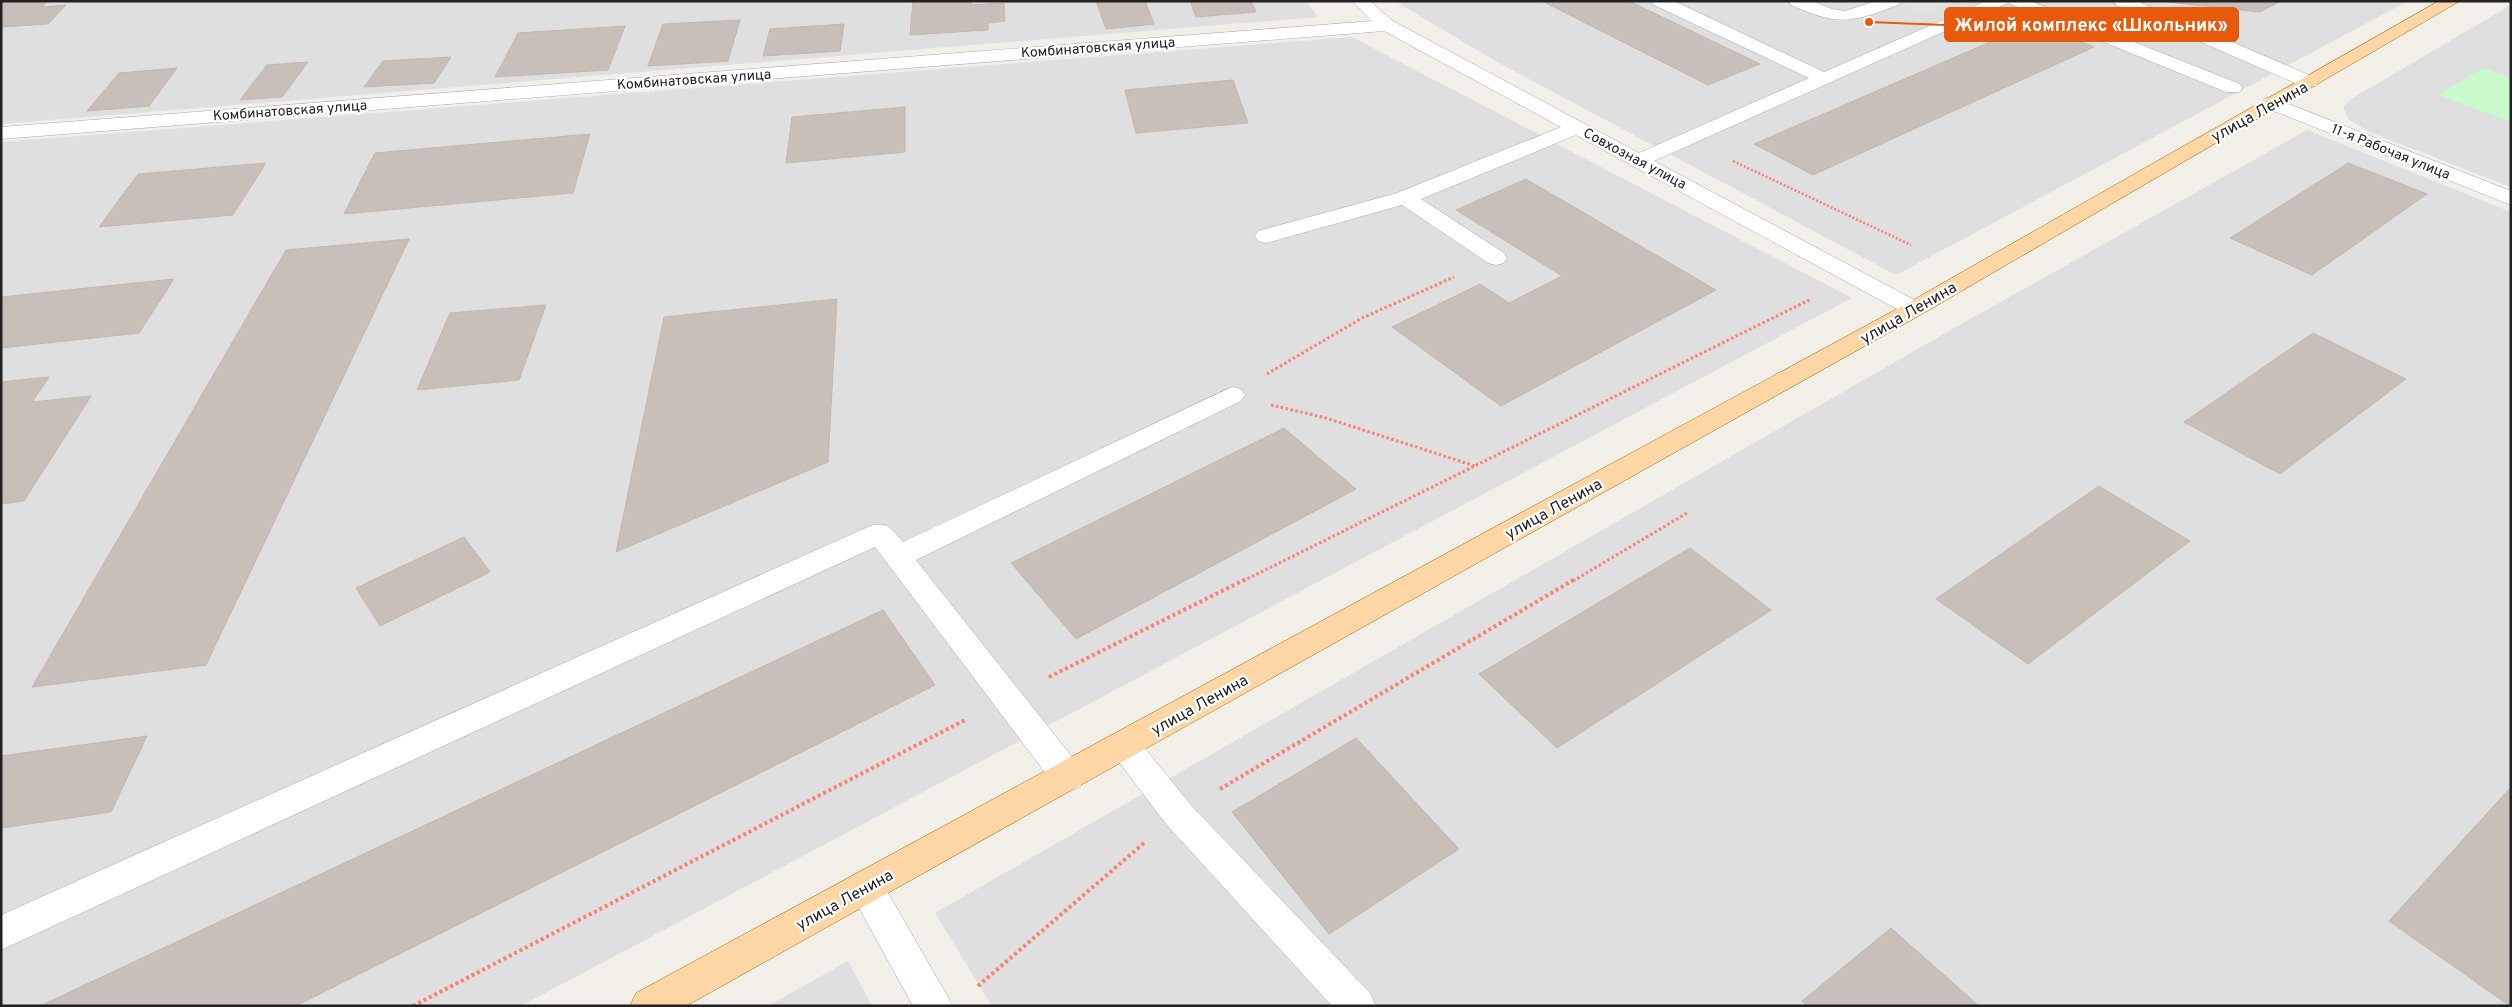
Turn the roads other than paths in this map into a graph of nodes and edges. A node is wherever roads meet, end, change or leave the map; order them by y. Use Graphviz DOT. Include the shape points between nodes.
graph roads {
  1 [pos="1360,1"];
  2 [pos="1660,1"];
  3 [pos="1797,1"];
  4 [pos="1892,1"];
  5 [pos="2001,1"];
  6 [pos="2015,1"];
  7 [pos="2122,1"];
  8 [pos="2452,1"];
  9 [pos="1387,25"];
  10 [pos="1824,79"];
  11 [pos="2309,82"];
  12 [pos="2233,88"];
  13 [pos="2271,103"];
  14 [pos="1578,128"];
  15 [pos="1,133"];
  16 [pos="1639,160"];
  17 [pos="2508,195"];
  18 [pos="1405,198"];
  19 [pos="1266,236"];
  20 [pos="1496,258"];
  21 [pos="1914,309"];
  22 [pos="1232,396"];
  23 [pos="899,556"];
  24 [pos="1124,745"];
  25 [pos="1068,776"];
  26 [pos="866,888"];
  27 [pos="1,933"];
  28 [pos="649,1006"];
  29 [pos="934,1006"];
  30 [pos="1357,1006"];
  1 -- 9 [label="street, Совхозная улица"];
  2 -- 10 [label="street"];
  3 -- 4 [label="street" via="1844,18"];
  5 -- 10 [label="street"];
  6 -- 12 [label="street"];
  7 -- 11 [label="street"];
  8 -- 11 [label="main road, улица Ленина"];
  9 -- 14 [label="street, Совхозная улица"];
  9 -- 15 [label="street, Комбинатовская улица"];
  10 -- 16 [label="street"];
  11 -- 13 [label="main road, улица Ленина"];
  13 -- 17 [label="street, 11-я Рабочая улица"];
  13 -- 21 [label="main road, улица Ленина"];
  14 -- 16 [label="street, Совхозная улица"];
  14 -- 18 [label="street"];
  16 -- 21 [label="street, Совхозная улица"];
  18 -- 19 [label="street"];
  18 -- 20 [label="street"];
  21 -- 24 [label="main road, улица Ленина"];
  22 -- 23 [label="street"];
  23 -- 25 [label="street"];
  23 -- 27 [label="street" via="880,533"];
  24 -- 25 [label="main road, улица Ленина"];
  24 -- 30 [label="street" via="1178,814"];
  25 -- 26 [label="main road, улица Ленина"];
  26 -- 28 [label="main road, улица Ленина"];
  26 -- 29 [label="street"];
}
